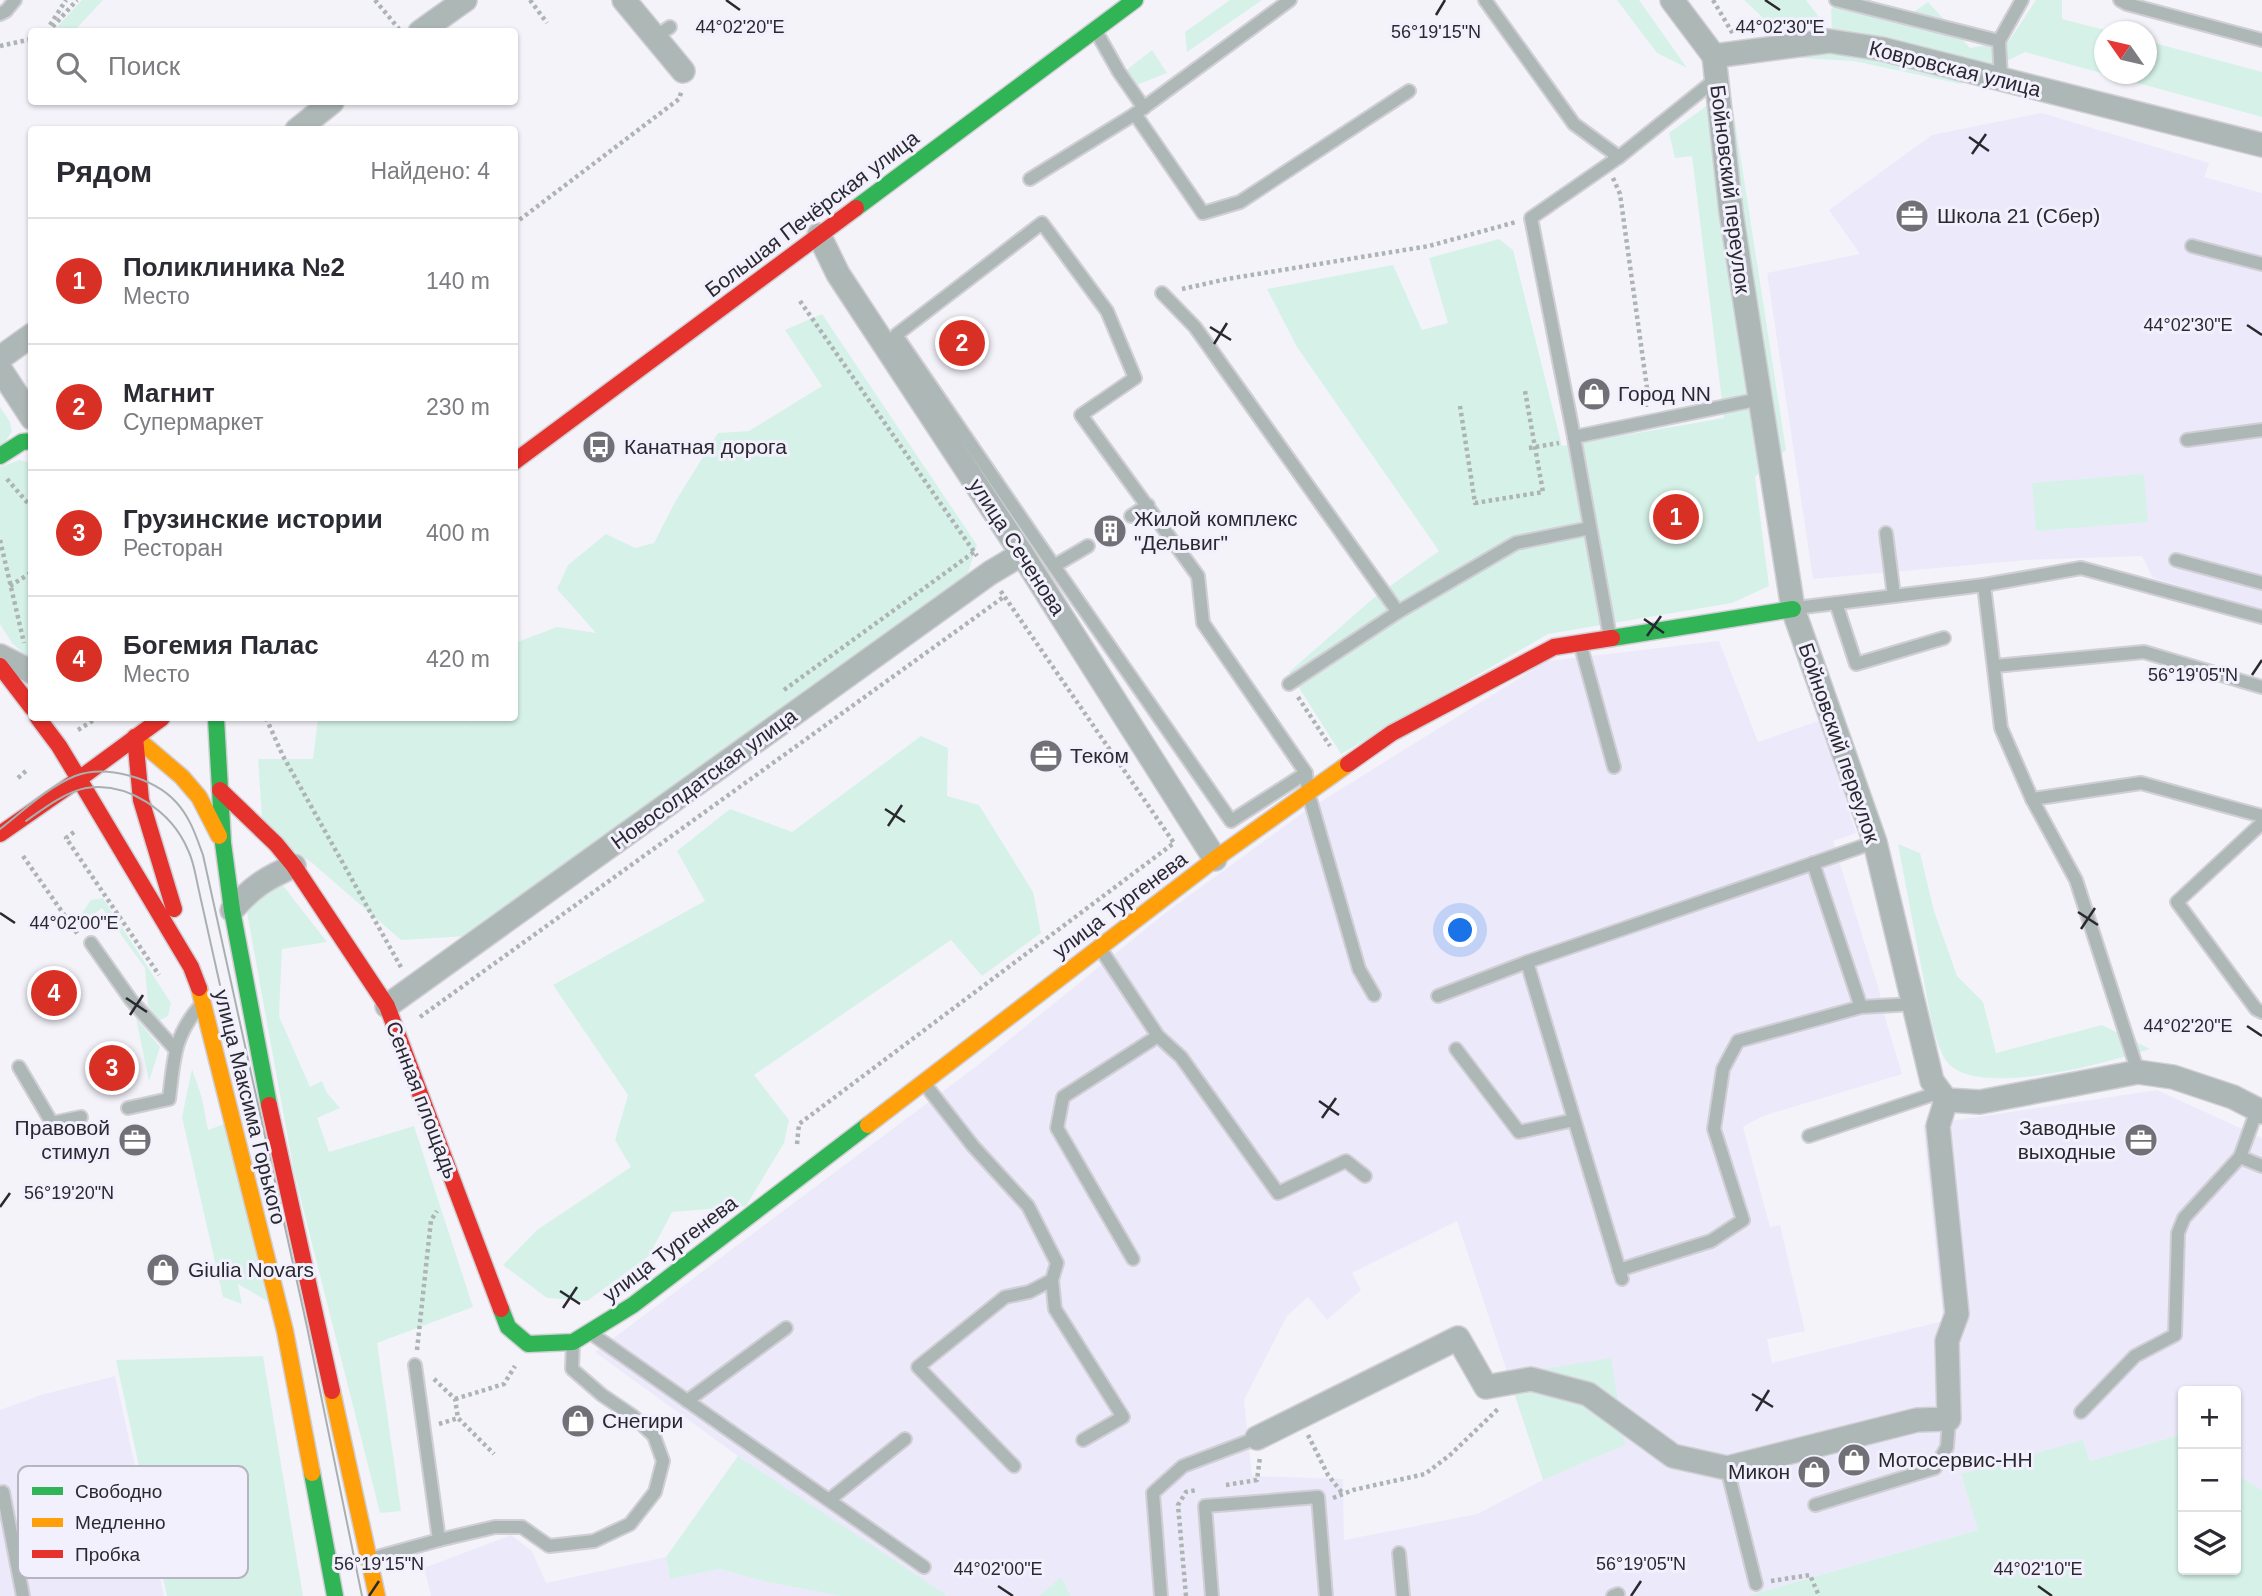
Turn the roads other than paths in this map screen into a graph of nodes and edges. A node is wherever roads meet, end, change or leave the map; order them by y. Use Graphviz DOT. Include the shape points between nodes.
graph roads {
  1 [pos="15,0"];
  2 [pos="465,0"];
  3 [pos="624,0"];
  4 [pos="1135,0"];
  5 [pos="1290,0"];
  6 [pos="1485,0"];
  7 [pos="1672,0"];
  8 [pos="1836,0"];
  9 [pos="2022,0"];
  10 [pos="2120,0"];
  11 [pos="0,14"];
  12 [pos="426,28"];
  13 [pos="1095,30"];
  14 [pos="2262,40"];
  15 [pos="1999,41"];
  16 [pos="1715,68"];
  17 [pos="683,71"];
  18 [pos="2001,79"];
  19 [pos="1409,91"];
  20 [pos="328,105"];
  21 [pos="1140,111"];
  22 [pos="302,126"];
  23 [pos="2262,145"];
  24 [pos="1619,157"];
  25 [pos="1030,178"];
  26 [pos="818,235"];
  27 [pos="2192,246"];
  28 [pos="2262,264"];
  29 [pos="1162,293"];
  30 [pos="28,338"];
  31 [pos="2,356"];
  32 [pos="1760,399"];
  33 [pos="28,411"];
  34 [pos="2262,430"];
  35 [pos="1574,439"];
  36 [pos="2187,440"];
  37 [pos="27,441"];
  38 [pos="0,456"];
  39 [pos="518,459"];
  40 [pos="1148,505"];
  41 [pos="1130,516"];
  42 [pos="1590,528"];
  43 [pos="1886,533"];
  44 [pos="1088,546"];
  45 [pos="1022,554"];
  46 [pos="2176,560"];
  47 [pos="1054,566"];
  48 [pos="2262,583"];
  49 [pos="1984,585"];
  50 [pos="1894,596"];
  51 [pos="1836,603"];
  52 [pos="1793,609"];
  53 [pos="1398,612"];
  54 [pos="2262,617"];
  55 [pos="1611,638"];
  56 [pos="1944,638"];
  57 [pos="1580,642"];
  58 [pos="0,656"];
  59 [pos="0,666"];
  60 [pos="1995,666"];
  61 [pos="28,670"];
  62 [pos="1289,684"];
  63 [pos="2262,687"];
  64 [pos="28,703"];
  65 [pos="40,721"];
  66 [pos="158,721"];
  67 [pos="216,721"];
  68 [pos="135,737"];
  69 [pos="1614,767"];
  70 [pos="1306,773"];
  71 [pos="79,779"];
  72 [pos="220,790"];
  73 [pos="1308,792"];
  74 [pos="2032,799"];
  75 [pos="2262,816"];
  76 [pos="2262,823"];
  77 [pos="0,834"];
  78 [pos="1875,842"];
  79 [pos="223,843"];
  80 [pos="1215,859"];
  81 [pos="1813,863"];
  82 [pos="294,866"];
  83 [pos="232,910"];
  84 [pos="91,943"];
  85 [pos="1099,948"];
  86 [pos="1527,962"];
  87 [pos="191,967"];
  88 [pos="1374,995"];
  89 [pos="1438,996"];
  90 [pos="204,1001"];
  91 [pos="1914,1004"];
  92 [pos="387,1006"];
  93 [pos="1861,1007"];
  94 [pos="2262,1012"];
  95 [pos="1158,1036"];
  96 [pos="175,1049"];
  97 [pos="1456,1049"];
  98 [pos="19,1068"];
  99 [pos="2138,1072"];
  100 [pos="924,1082"];
  101 [pos="1943,1096"];
  102 [pos="128,1108"];
  103 [pos="2260,1111"];
  104 [pos="81,1117"];
  105 [pos="1574,1120"];
  106 [pos="1809,1136"];
  107 [pos="2240,1157"];
  108 [pos="2262,1166"];
  109 [pos="1365,1176"];
  110 [pos="1133,1259"];
  111 [pos="1052,1280"];
  112 [pos="786,1328"];
  113 [pos="589,1332"];
  114 [pos="573,1342"];
  115 [pos="416,1372"];
  116 [pos="687,1401"];
  117 [pos="2081,1412"];
  118 [pos="1949,1419"];
  119 [pos="1256,1438"];
  120 [pos="905,1439"];
  121 [pos="1083,1440"];
  122 [pos="1014,1466"];
  123 [pos="1727,1468"];
  124 [pos="0,1493"];
  125 [pos="829,1500"];
  126 [pos="1815,1505"];
  127 [pos="439,1540"];
  128 [pos="1399,1553"];
  129 [pos="369,1559"];
  130 [pos="924,1567"];
  131 [pos="18,1570"];
  132 [pos="20,1578"];
  133 [pos="1756,1584"];
  134 [pos="23,1596"];
  135 [pos="335,1596"];
  136 [pos="377,1596"];
  137 [pos="1161,1596"];
  138 [pos="1212,1596"];
  139 [pos="1325,1596"];
  140 [pos="1404,1596"];
  1 -- 11 [label="lane"];
  2 -- 12 [label="street"];
  3 -- 17 [label="street" via="663,32"];
  4 -- 13 [label="main road, Большая Печёрская улица"];
  5 -- 21 [label="lane"];
  6 -- 24 [label="lane" via="1574,124"];
  7 -- 16 [label="street"];
  8 -- 15 [label="lane"];
  9 -- 15 [label="lane"];
  10 -- 14 [label="lane"];
  13 -- 21 [label="lane"];
  13 -- 26 [label="main road, Большая Печёрская улица"];
  15 -- 18 [label="lane"];
  16 -- 18 [label="street, Ковровская улица" via="1745,52 1829,41 1882,49"];
  16 -- 24 [label="lane"];
  16 -- 32 [label="street, Бойновский переулок" via="1731,212"];
  18 -- 23 [label="street, Ковровская улица"];
  19 -- 21 [label="lane" via="1240,202 1203,213"];
  20 -- 22 [label="street"];
  21 -- 25 [label="lane"];
  24 -- 35 [label="lane" via="1531,218"];
  26 -- 39 [label="main road, Большая Печёрская улица"];
  26 -- 45 [label="street, улица Сеченова" via="838,274"];
  27 -- 28 [label="lane"];
  29 -- 53 [label="lane" via="1195,327"];
  30 -- 31 [label="street"];
  31 -- 33 [label="street"];
  32 -- 35 [label="lane"];
  32 -- 52 [label="street, Бойновский переулок"];
  34 -- 36 [label="lane"];
  35 -- 42 [label="lane"];
  37 -- 38 [label="main road"];
  40 -- 41 [label="lane"];
  40 -- 47 [label="lane" via="1081,415 1135,378 1107,311 1042,223 896,335"];
  40 -- 70 [label="lane" via="1198,576 1203,623"];
  42 -- 53 [label="lane" via="1516,543"];
  42 -- 55 [label="lane"];
  43 -- 50 [label="lane"];
  44 -- 47 [label="lane"];
  45 -- 80 [label="street, улица Сеченова"];
  45 -- 92 [label="street, Новосолдатская улица"];
  46 -- 48 [label="lane"];
  47 -- 70 [label="lane" via="1231,821"];
  49 -- 50 [label="lane"];
  49 -- 54 [label="lane" via="2081,568"];
  49 -- 60 [label="lane"];
  50 -- 51 [label="lane"];
  51 -- 52 [label="lane"];
  51 -- 56 [label="lane" via="1856,664"];
  52 -- 55 [label="main road, улица Тургенева"];
  52 -- 78 [label="street, Бойновский переулок"];
  53 -- 62 [label="lane"];
  55 -- 57 [label="main road, улица Тургенева"];
  57 -- 69 [label="lane"];
  57 -- 73 [label="main road, улица Тургенева" via="1554,646 1392,733"];
  58 -- 61 [label="street"];
  59 -- 64 [label="main road"];
  60 -- 63 [label="lane" via="2144,652"];
  60 -- 74 [label="lane" via="2001,729"];
  65 -- 71 [label="main road"];
  66 -- 68 [label="main road"];
  67 -- 72 [label="main road, улица Максима Горького"];
  68 -- 71 [label="main road"];
  68 -- 79 [label="main road, улица Максима Горького" via="199,797"];
  68 -- 87 [label="main road" via="141,800"];
  70 -- 73 [label="lane"];
  71 -- 77 [label="main road"];
  71 -- 87 [label="main road, улица Максима Горького"];
  72 -- 79 [label="main road, улица Максима Горького"];
  72 -- 82 [label="main road, Сенная площадь"];
  73 -- 80 [label="main road, улица Тургенева"];
  73 -- 88 [label="lane" via="1359,969"];
  74 -- 75 [label="lane" via="2141,783"];
  74 -- 99 [label="lane" via="2076,880"];
  76 -- 94 [label="lane" via="2177,902"];
  78 -- 81 [label="lane"];
  78 -- 91 [label="street, Бойновский переулок"];
  79 -- 83 [label="main road, улица Максима Горького"];
  80 -- 85 [label="main road, улица Тургенева"];
  81 -- 86 [label="lane"];
  81 -- 93 [label="lane"];
  82 -- 83 [label="street" via="250,889"];
  82 -- 92 [label="main road, Сенная площадь"];
  83 -- 129 [label="main road, улица Максима Горького" via="274,1132"];
  84 -- 96 [label="lane" via="131,1000"];
  85 -- 95 [label="lane"];
  85 -- 100 [label="main road, улица Тургенева"];
  86 -- 89 [label="lane"];
  86 -- 105 [label="lane"];
  87 -- 90 [label="main road, улица Максима Горького"];
  90 -- 96 [label="lane" via="184,1025"];
  90 -- 135 [label="main road, улица Максима Горького" via="285,1331"];
  91 -- 93 [label="lane"];
  91 -- 101 [label="street, Бойновский переулок" via="1932,1081"];
  92 -- 114 [label="main road, Сенная площадь" via="508,1327 527,1343"];
  93 -- 105 [label="lane" via="1738,1041 1723,1069 1714,1129 1743,1220 1711,1241 1621,1274"];
  95 -- 109 [label="lane" via="1181,1057 1278,1193 1346,1161"];
  95 -- 110 [label="lane" via="1063,1097 1057,1128"];
  96 -- 102 [label="lane" via="169,1099"];
  97 -- 105 [label="lane" via="1519,1132"];
  98 -- 104 [label="lane" via="52,1123"];
  99 -- 101 [label="street" via="1980,1102"];
  99 -- 103 [label="street" via="2174,1077"];
  100 -- 111 [label="lane" via="973,1146 1028,1206 1057,1263"];
  100 -- 113 [label="main road, улица Тургенева" via="633,1305"];
  101 -- 106 [label="lane"];
  101 -- 118 [label="street" via="1938,1126 1957,1314 1947,1341"];
  103 -- 107 [label="lane"];
  107 -- 108 [label="lane"];
  107 -- 117 [label="lane" via="2183,1218 2178,1233 2175,1335 2135,1356"];
  111 -- 121 [label="lane" via="1055,1309 1123,1417"];
  111 -- 122 [label="lane" via="1005,1297 918,1367"];
  112 -- 116 [label="lane"];
  113 -- 114 [label="main road, улица Тургенева"];
  113 -- 116 [label="lane"];
  114 -- 127 [label="lane" via="572,1369 654,1436 663,1461 655,1492 630,1524 594,1541 549,1546 522,1527 495,1527"];
  115 -- 127 [label="lane"];
  116 -- 125 [label="lane"];
  118 -- 123 [label="street" via="1917,1420"];
  118 -- 126 [label="lane" via="1947,1447 1935,1468"];
  119 -- 123 [label="street" via="1458,1338 1486,1387 1531,1379 1588,1394 1673,1456"];
  119 -- 137 [label="lane" via="1183,1466 1153,1493"];
  120 -- 125 [label="lane"];
  123 -- 133 [label="lane"];
  124 -- 131 [label="lane"];
  125 -- 130 [label="lane"];
  127 -- 129 [label="lane"];
  128 -- 140 [label="lane"];
  129 -- 136 [label="main road, улица Максима Горького"];
  132 -- 134 [label="lane"];
  138 -- 139 [label="lane" via="1205,1506 1318,1497"];
}
